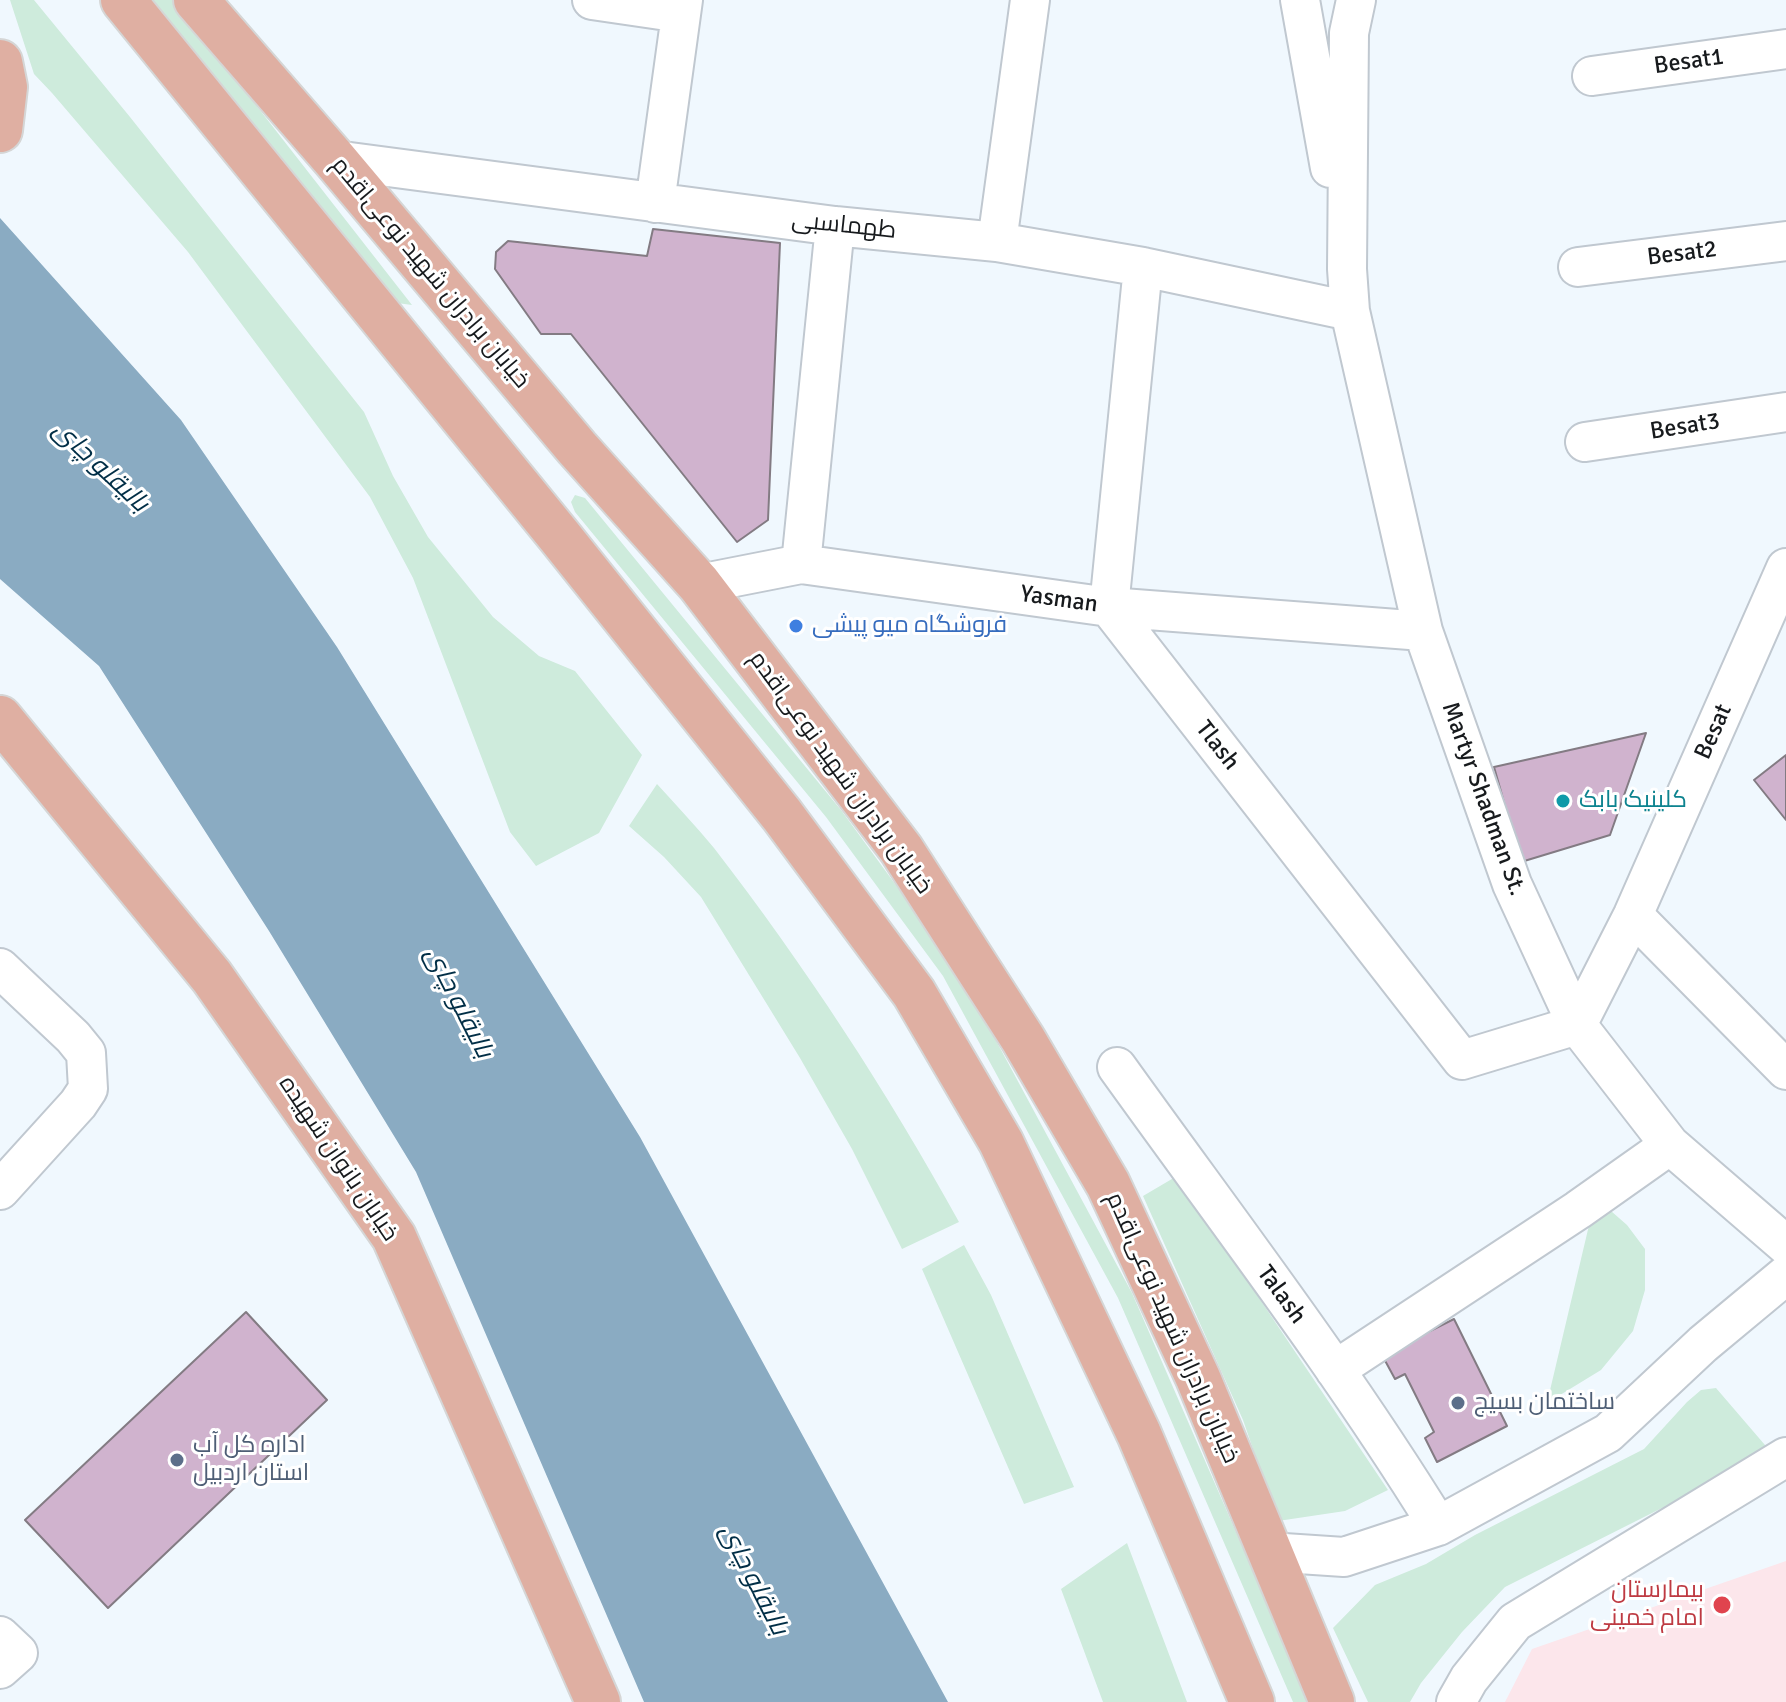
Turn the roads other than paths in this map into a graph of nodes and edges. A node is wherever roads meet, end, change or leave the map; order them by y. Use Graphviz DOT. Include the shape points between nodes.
graph roads {
  1 [pos="123,0"];
  2 [pos="196,0"];
  3 [pos="592,0"];
  4 [pos="1030,0"];
  5 [pos="1300,0"];
  6 [pos="1356,0"];
  7 [pos="682,6"];
  8 [pos="1786,49"];
  9 [pos="0,62"];
  10 [pos="1592,76"];
  11 [pos="0,130"];
  12 [pos="335,160"];
  13 [pos="655,203"];
  14 [pos="835,226"];
  15 [pos="1786,241"];
  16 [pos="997,242"];
  17 [pos="1143,267"];
  18 [pos="1578,267"];
  19 [pos="1347,269"];
  20 [pos="1350,311"];
  21 [pos="1786,412"];
  22 [pos="1585,442"];
  23 [pos="577,448"];
  24 [pos="525,494"];
  25 [pos="801,564"];
  26 [pos="1786,568"];
  27 [pos="699,584"];
  28 [pos="1109,607"];
  29 [pos="1423,631"];
  30 [pos="0,718"];
  31 [pos="1633,915"];
  32 [pos="0,968"];
  33 [pos="1577,1025"];
  34 [pos="1117,1067"];
  35 [pos="1786,1070"];
  36 [pos="1670,1145"];
  37 [pos="0,1190"];
  38 [pos="1786,1245"];
  39 [pos="1786,1275"];
  40 [pos="1335,1370"];
  41 [pos="1786,1457"];
  42 [pos="1438,1526"];
  43 [pos="1269,1552"];
  44 [pos="0,1636"];
  45 [pos="0,1669"];
  46 [pos="598,1702"];
  47 [pos="1252,1702"];
  48 [pos="1332,1702"];
  49 [pos="1456,1702"];
  1 -- 24 [label="main road"];
  2 -- 12 [label="main road, خیابان برادران شهید نوعی‌اقدم"];
  3 -- 7 [label="street"];
  4 -- 16 [label="street"];
  5 -- 19 [label="street"];
  6 -- 19 [label="street" via="1349,33"];
  7 -- 13 [label="street"];
  8 -- 10 [label="street, Besat1"];
  9 -- 11 [label="main road" via="5,87"];
  12 -- 13 [label="street, طهماسبی"];
  12 -- 23 [label="main road, خیابان برادران شهید نوعی‌اقدم"];
  13 -- 14 [label="street, طهماسبی"];
  14 -- 16 [label="street, طهماسبی"];
  14 -- 25 [label="street"];
  15 -- 18 [label="street, Besat2"];
  16 -- 17 [label="street, طهماسبی"];
  17 -- 20 [label="street, طهماسبی"];
  17 -- 28 [label="street"];
  19 -- 20 [label="street, Martyr Shadman St."];
  20 -- 29 [label="street, Martyr Shadman St."];
  21 -- 22 [label="street, Besat3"];
  23 -- 24 [label="main road"];
  23 -- 27 [label="main road, خیابان برادران شهید نوعی‌اقدم"];
  24 -- 47 [label="main road" via="782,815 914,993 1007,1156 1139,1434"];
  25 -- 27 [label="street, Yasman"];
  25 -- 28 [label="street, Yasman"];
  26 -- 31 [label="street, Besat"];
  27 -- 43 [label="main road, خیابان برادران شهید نوعی‌اقدم" via="901,849 1023,1039 1108,1184 1198,1378"];
  28 -- 29 [label="street, Yasman"];
  28 -- 33 [label="street, Tlash" via="1462,1060"];
  29 -- 33 [label="street, Martyr Shadman St." via="1512,884"];
  30 -- 46 [label="main road, خیابان بانوان شهیده" via="212,977 394,1237"];
  31 -- 33 [label="street, Besat"];
  31 -- 35 [label="street"];
  32 -- 37 [label="street" via="73,1037 86,1053 89,1076 78,1104"];
  33 -- 36 [label="street, Martyr Shadman St."];
  34 -- 40 [label="street, Talash"];
  36 -- 38 [label="street, Martyr Shadman St."];
  36 -- 40 [label="street"];
  39 -- 42 [label="street" via="1608,1433"];
  40 -- 42 [label="street, Talash"];
  41 -- 49 [label="street" via="1515,1622"];
  42 -- 43 [label="street" via="1344,1557"];
  43 -- 48 [label="main road, خیابان برادران شهید نوعی‌اقدم"];
  44 -- 45 [label="street" via="18,1653"];
}
